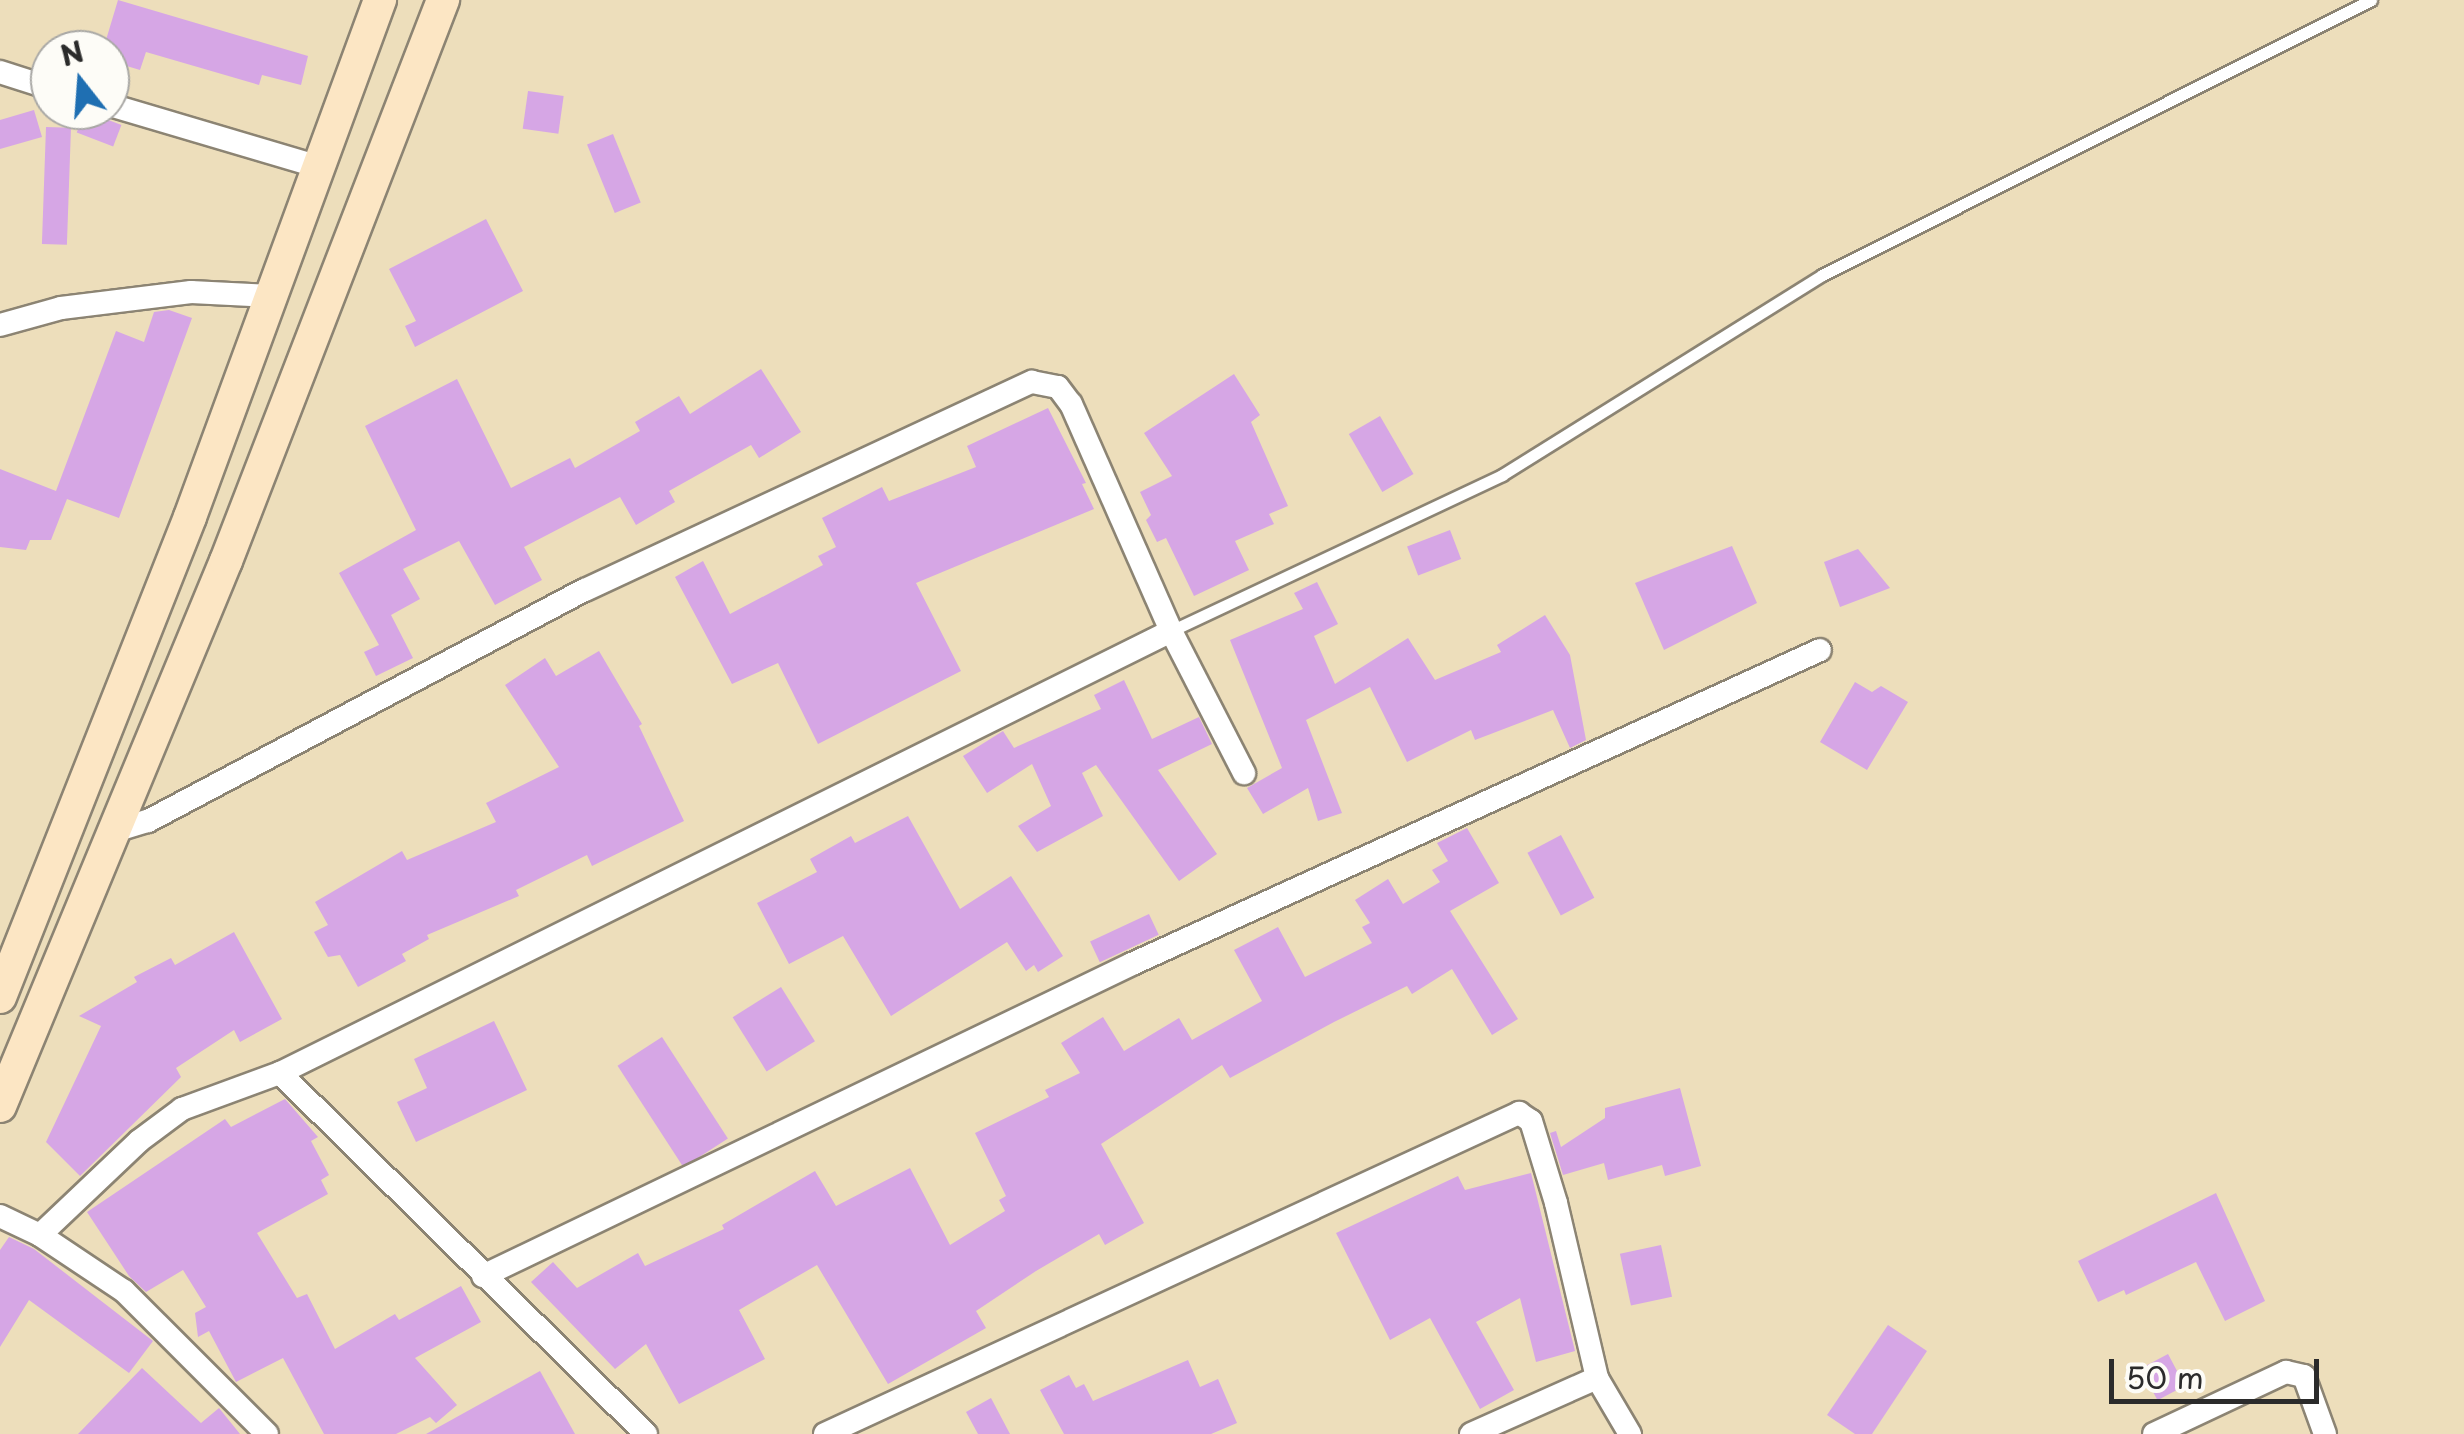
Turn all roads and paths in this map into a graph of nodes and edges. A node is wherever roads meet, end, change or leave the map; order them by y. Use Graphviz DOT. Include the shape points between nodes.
graph roads {
  1 [pos="380,0"];
  2 [pos="444,0"];
  3 [pos="2371,0"];
  4 [pos="0,72"];
  5 [pos="30,81"];
  6 [pos="130,112"];
  7 [pos="319,167"];
  8 [pos="271,296"];
  9 [pos="0,325"];
  10 [pos="1171,632"];
  11 [pos="1820,650"];
  12 [pos="1244,773"];
  13 [pos="112,832"];
  14 [pos="0,998"];
  15 [pos="280,1073"];
  16 [pos="0,1106"];
  17 [pos="0,1216"];
  18 [pos="40,1234"];
  19 [pos="483,1276"];
  20 [pos="1597,1378"];
  21 [pos="267,1434"];
  22 [pos="646,1434"];
  23 [pos="825,1434"];
  24 [pos="1471,1434"];
  25 [pos="1630,1434"];
  26 [pos="2154,1434"];
  27 [pos="2325,1434"];
  1 -- 7 [label="main road"];
  2 -- 13 [label="main road" via="226,561"];
  3 -- 10 [label="lane" via="1822,275 1502,475"];
  4 -- 5 [label="street"];
  6 -- 7 [label="street"];
  7 -- 8 [label="main road"];
  8 -- 9 [label="street" via="191,292 61,308"];
  8 -- 14 [label="main road"];
  10 -- 12 [label="street"];
  10 -- 13 [label="street" via="1071,404 1058,387 1021,384 585,590 148,821"];
  10 -- 15 [label="street"];
  11 -- 19 [label="street" via="1132,964"];
  13 -- 16 [label="main road"];
  15 -- 18 [label="street" via="182,1109"];
  15 -- 19 [label="street"];
  17 -- 18 [label="street"];
  18 -- 21 [label="street" via="124,1292"];
  19 -- 22 [label="street"];
  20 -- 23 [label="street" via="1556,1203 1531,1121 1520,1113"];
  20 -- 24 [label="street"];
  20 -- 25 [label="street"];
  26 -- 27 [label="street" via="2286,1372 2304,1376"];
}
